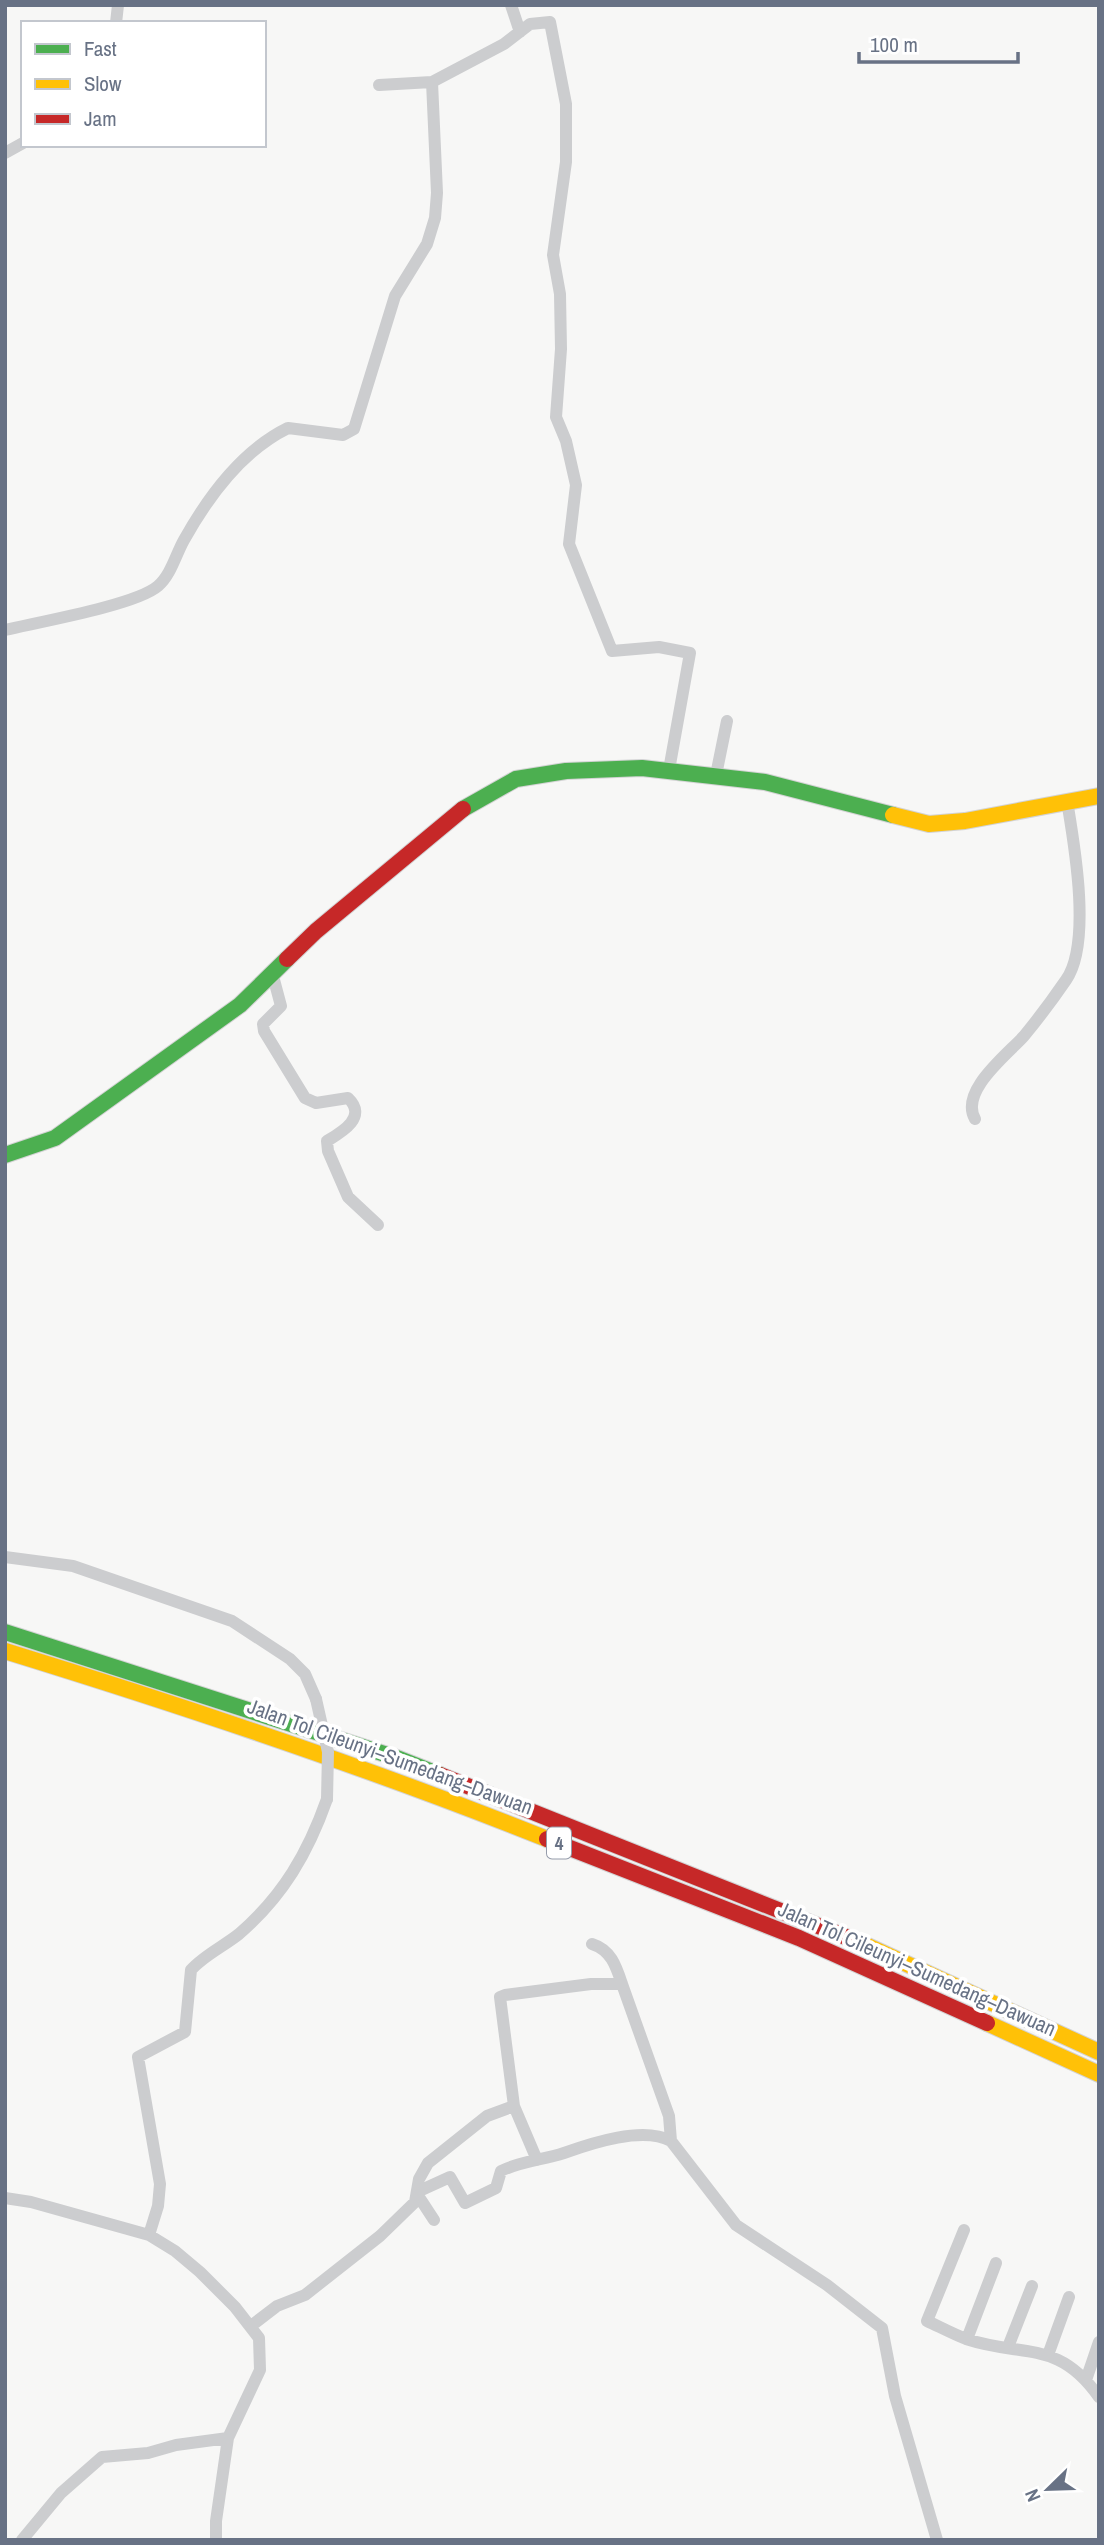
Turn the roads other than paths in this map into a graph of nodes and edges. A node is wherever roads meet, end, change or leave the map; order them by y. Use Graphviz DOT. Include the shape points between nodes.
graph roads {
  1 [pos="511,5"];
  2 [pos="520,32"];
  3 [pos="432,82"];
  4 [pos="379,85"];
  5 [pos="21,144"];
  6 [pos="5,153"];
  7 [pos="5,630"];
  8 [pos="727,721"];
  9 [pos="669,770"];
  10 [pos="716,775"];
  11 [pos="1099,796"];
  12 [pos="1067,801"];
  13 [pos="273,975"];
  14 [pos="975,1119"];
  15 [pos="5,1155"];
  16 [pos="378,1225"];
  17 [pos="5,1557"];
  18 [pos="5,1632"];
  19 [pos="5,1651"];
  20 [pos="592,1944"];
  21 [pos="622,1984"];
  22 [pos="1099,2052"];
  23 [pos="1099,2074"];
  24 [pos="514,2106"];
  25 [pos="671,2141"];
  26 [pos="537,2160"];
  27 [pos="417,2193"];
  28 [pos="5,2198"];
  29 [pos="434,2220"];
  30 [pos="964,2230"];
  31 [pos="149,2235"];
  32 [pos="996,2263"];
  33 [pos="1032,2286"];
  34 [pos="1069,2297"];
  35 [pos="251,2326"];
  36 [pos="967,2339"];
  37 [pos="1099,2342"];
  38 [pos="1008,2347"];
  39 [pos="1048,2355"];
  40 [pos="1086,2379"];
  41 [pos="1099,2397"];
  42 [pos="228,2438"];
  43 [pos="22,2540"];
  44 [pos="216,2540"];
  45 [pos="937,2540"];
  1 -- 2 [label="street"];
  2 -- 3 [label="street" via="487,55"];
  2 -- 9 [label="street" via="535,22 550,22 566,104 566,162 554,256 561,349 556,417 576,485 569,544 612,652 659,647 690,653"];
  3 -- 4 [label="street"];
  3 -- 7 [label="street" via="435,218 427,244 395,296 354,429 343,435 288,428 255,450 220,486 166,576 147,593"];
  5 -- 6 [label="street"];
  8 -- 10 [label="street"];
  9 -- 10 [label="main road"];
  9 -- 13 [label="main road" via="566,771 504,785 448,819 326,922"];
  10 -- 12 [label="main road" via="765,782 929,824"];
  11 -- 12 [label="main road"];
  12 -- 14 [label="street" via="1079,917 1073,962 1066,981 981,1083 972,1106"];
  13 -- 15 [label="main road" via="55,1138"];
  13 -- 16 [label="street" via="281,1006 263,1024 264,1031 305,1098 316,1103 348,1098 353,1103 351,1127 327,1141 328,1151 348,1196"];
  17 -- 31 [label="street, bridge" via="73,1566 232,1622 290,1659 305,1674 328,1752 327,1799 314,1837 283,1889 262,1914 191,1970 185,2032 138,2057 160,2184"];
  18 -- 22 [label="main road, Jalan Tol Cileunyi–Sumedang–Dawuan / 4" via="394,1758 806,1920"];
  19 -- 23 [label="main road, Jalan Tol Cileunyi–Sumedang–Dawuan / 4" via="386,1774 799,1938"];
  20 -- 21 [label="street" via="612,1958"];
  21 -- 24 [label="street" via="500,1997"];
  21 -- 25 [label="street" via="663,2094"];
  24 -- 26 [label="street"];
  24 -- 27 [label="street" via="487,2116 436,2155 422,2170"];
  25 -- 26 [label="street" via="653,2137 598,2141"];
  25 -- 45 [label="street" via="736,2225 882,2328 895,2396"];
  26 -- 27 [label="street" via="501,2171 496,2189 465,2203 450,2177"];
  27 -- 29 [label="street"];
  27 -- 35 [label="street" via="415,2202 380,2236 305,2295 277,2306"];
  28 -- 31 [label="street"];
  30 -- 36 [label="street" via="927,2321"];
  31 -- 35 [label="street" via="175,2251"];
  32 -- 36 [label="street"];
  33 -- 38 [label="street"];
  34 -- 39 [label="street"];
  35 -- 42 [label="street" via="261,2348 260,2370"];
  36 -- 38 [label="street"];
  37 -- 40 [label="street"];
  38 -- 39 [label="street"];
  39 -- 40 [label="street"];
  40 -- 41 [label="street"];
  42 -- 43 [label="street" via="102,2457 61,2493"];
  42 -- 44 [label="street"];
}
